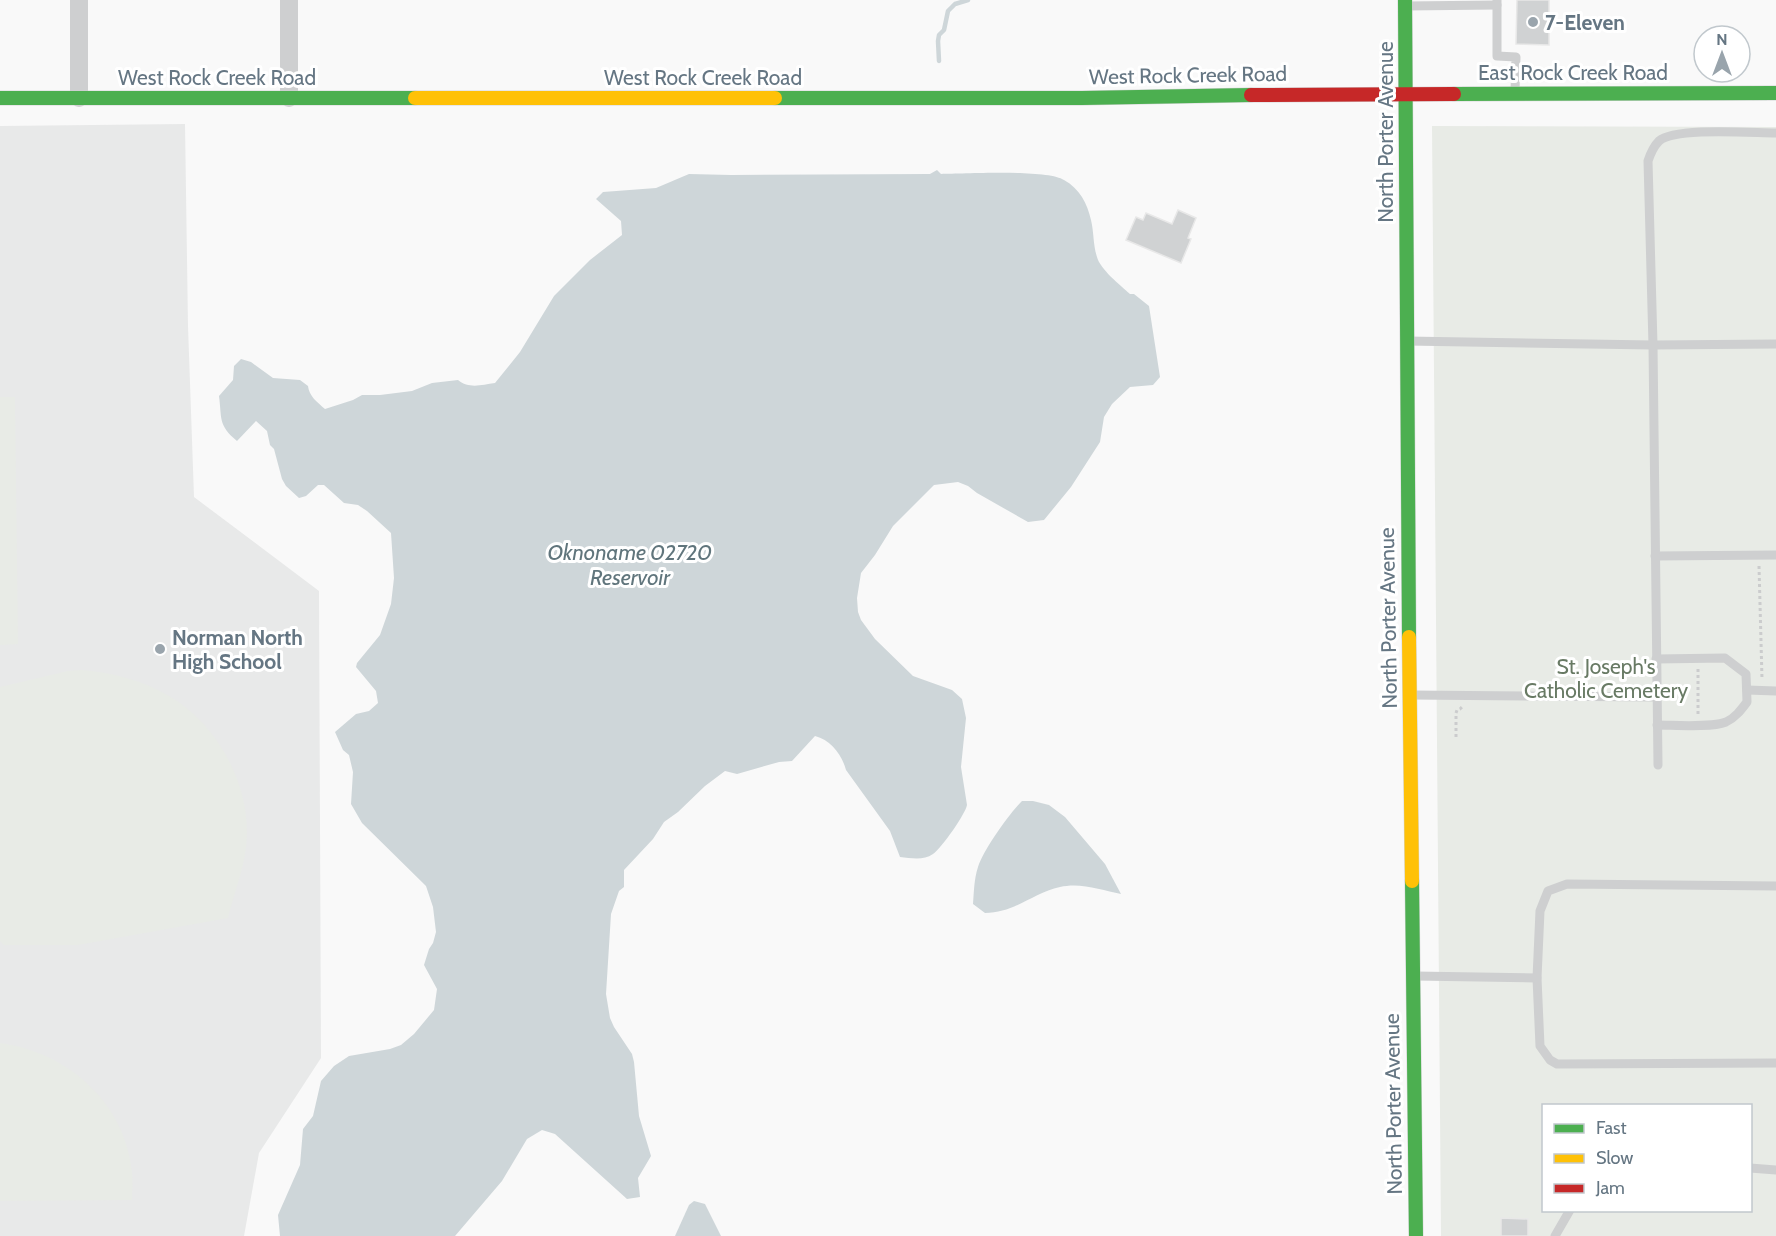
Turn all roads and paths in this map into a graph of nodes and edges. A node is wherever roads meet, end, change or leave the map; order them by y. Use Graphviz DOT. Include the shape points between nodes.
graph roads {
  1 [pos="79,0"];
  2 [pos="289,0"];
  3 [pos="1405,3"];
  4 [pos="1497,3"];
  5 [pos="1776,93"];
  6 [pos="1406,94"];
  7 [pos="1515,94"];
  8 [pos="0,98"];
  9 [pos="79,98"];
  10 [pos="289,98"];
  11 [pos="1776,133"];
  12 [pos="1407,341"];
  13 [pos="1776,344"];
  14 [pos="1653,345"];
  15 [pos="1759,555"];
  16 [pos="1776,555"];
  17 [pos="1655,556"];
  18 [pos="1656,659"];
  19 [pos="1699,659"];
  20 [pos="1747,690"];
  21 [pos="1762,691"];
  22 [pos="1776,691"];
  23 [pos="1410,694"];
  24 [pos="1464,695"];
  25 [pos="1657,697"];
  26 [pos="1698,724"];
  27 [pos="1657,725"];
  28 [pos="1456,737"];
  29 [pos="1658,765"];
  30 [pos="1776,886"];
  31 [pos="1412,976"];
  32 [pos="1537,978"];
  33 [pos="1776,1063"];
  34 [pos="1752,1168"];
  35 [pos="1776,1170"];
  36 [pos="1569,1212"];
  37 [pos="1416,1236"];
  38 [pos="1555,1236"];
  1 -- 9 [label="street"];
  2 -- 10 [label="street"];
  3 -- 4 [label="lane"];
  3 -- 6 [label="main road, North Porter Avenue"];
  4 -- 7 [label="lane" via="1497,56 1515,57"];
  5 -- 7 [label="main road, East Rock Creek Road"];
  6 -- 7 [label="main road, East Rock Creek Road"];
  6 -- 10 [label="main road, West Rock Creek Road"];
  6 -- 12 [label="main road, North Porter Avenue"];
  8 -- 9 [label="main road, West Rock Creek Road"];
  9 -- 10 [label="main road, West Rock Creek Road"];
  11 -- 14 [label="lane" via="1682,133 1660,140 1650,154"];
  12 -- 14 [label="lane"];
  12 -- 23 [label="main road, North Porter Avenue"];
  13 -- 14 [label="lane"];
  14 -- 17 [label="lane"];
  15 -- 16 [label="lane"];
  15 -- 17 [label="lane"];
  15 -- 21 [label="path"];
  17 -- 18 [label="lane"];
  18 -- 19 [label="lane"];
  18 -- 25 [label="lane"];
  19 -- 20 [label="lane" via="1725,658 1746,674"];
  19 -- 26 [label="path"];
  20 -- 21 [label="lane"];
  20 -- 26 [label="lane" via="1747,702 1737,715 1725,722"];
  21 -- 22 [label="lane"];
  23 -- 24 [label="lane"];
  23 -- 31 [label="main road, North Porter Avenue"];
  24 -- 25 [label="lane"];
  24 -- 28 [label="path" via="1464,703 1456,713"];
  25 -- 27 [label="lane"];
  26 -- 27 [label="lane"];
  27 -- 29 [label="lane"];
  30 -- 32 [label="lane" via="1567,884 1548,891 1540,911"];
  31 -- 32 [label="lane"];
  31 -- 37 [label="main road, North Porter Avenue"];
  32 -- 33 [label="lane" via="1540,1046 1557,1064"];
  34 -- 35 [label="lane"];
  36 -- 38 [label="lane"];
}
